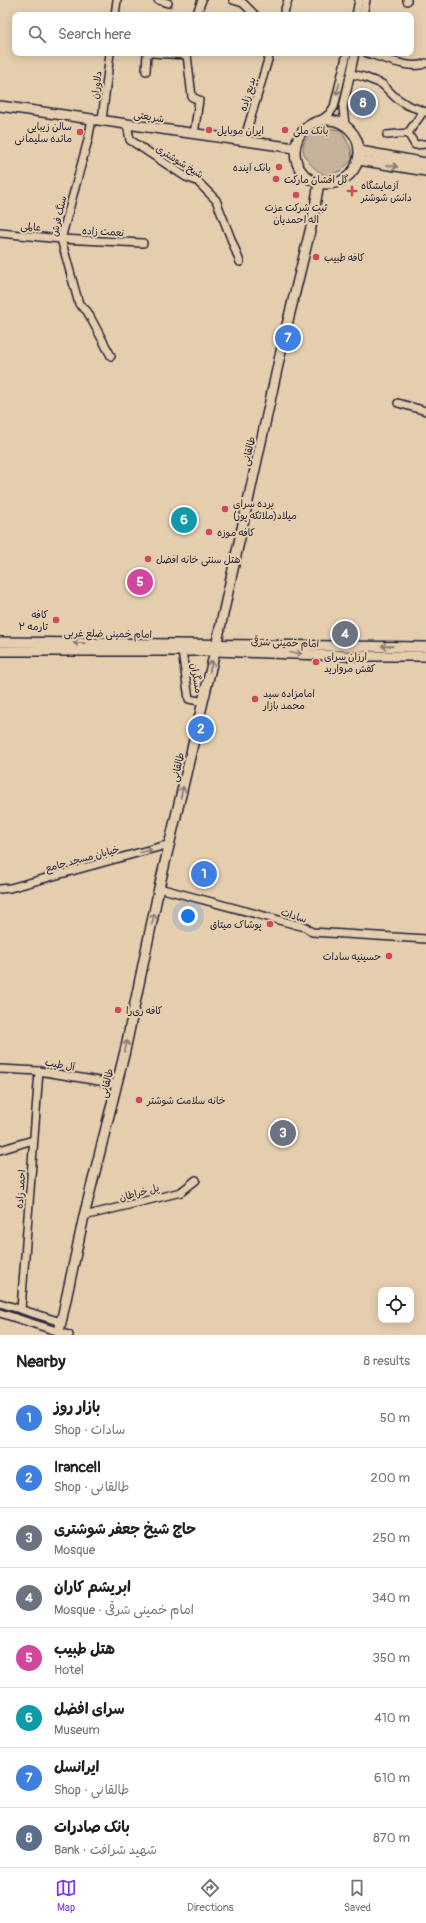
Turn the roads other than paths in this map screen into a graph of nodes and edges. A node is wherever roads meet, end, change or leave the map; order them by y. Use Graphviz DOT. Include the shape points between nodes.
graph roads {
  1 [pos="116,0"];
  2 [pos="158,0"];
  3 [pos="202,0"];
  4 [pos="233,0"];
  5 [pos="288,0"];
  6 [pos="359,0"];
  7 [pos="366,0"];
  8 [pos="168,3"];
  9 [pos="115,12"];
  10 [pos="197,12"];
  11 [pos="252,12"];
  12 [pos="284,12"];
  13 [pos="357,12"];
  14 [pos="364,12"];
  15 [pos="110,56"];
  16 [pos="147,56"];
  17 [pos="187,56"];
  18 [pos="269,56"];
  19 [pos="346,56"];
  20 [pos="354,56"];
  21 [pos="377,56"];
  22 [pos="425,66"];
  23 [pos="146,71"];
  24 [pos="351,74"];
  25 [pos="0,106"];
  26 [pos="424,112"];
  27 [pos="92,119"];
  28 [pos="102,120"];
  29 [pos="321,120"];
  30 [pos="127,124"];
  31 [pos="345,124"];
  32 [pos="408,133"];
  33 [pos="194,134"];
  34 [pos="387,135"];
  35 [pos="244,140"];
  36 [pos="426,144"];
  37 [pos="295,148"];
  38 [pos="359,155"];
  39 [pos="426,163"];
  40 [pos="426,171"];
  41 [pos="319,183"];
  42 [pos="0,233"];
  43 [pos="61,239"];
  44 [pos="144,243"];
  45 [pos="240,262"];
  46 [pos="111,356"];
  47 [pos="398,403"];
  48 [pos="426,411"];
  49 [pos="0,642"];
  50 [pos="426,647"];
  51 [pos="216,648"];
  52 [pos="0,651"];
  53 [pos="182,651"];
  54 [pos="426,656"];
  55 [pos="199,701"];
  56 [pos="170,844"];
  57 [pos="159,888"];
  58 [pos="0,889"];
  59 [pos="426,939"];
  60 [pos="0,1069"];
  61 [pos="39,1071"];
  62 [pos="117,1084"];
  63 [pos="34,1140"];
  64 [pos="0,1150"];
  65 [pos="196,1180"];
  66 [pos="84,1216"];
  67 [pos="0,1303"];
  68 [pos="21,1309"];
  69 [pos="0,1313"];
  70 [pos="61,1322"];
  71 [pos="58,1334"];
  72 [pos="69,1335"];
  1 -- 9 [label="street"];
  2 -- 8 [label="street"];
  3 -- 10 [label="street"];
  4 -- 11 [label="street" via="243,3"];
  5 -- 12 [label="street"];
  6 -- 13 [label="street"];
  7 -- 14 [label="street"];
  15 -- 28 [label="street, دلاوران"];
  16 -- 23 [label="street"];
  17 -- 33 [label="street" via="192,97 199,100"];
  18 -- 35 [label="street, بدیع زاده"];
  19 -- 29 [label="street, one-way" via="334,107"];
  20 -- 24 [label="street"];
  21 -- 22 [label="street" via="409,66"];
  24 -- 26 [label="street" via="382,84 395,97"];
  24 -- 31 [label="street" via="343,108"];
  25 -- 27 [label="main road, شریعتی"];
  26 -- 32 [label="street"];
  27 -- 28 [label="main road, شریعتی"];
  27 -- 43 [label="street, سنگ فرش"];
  28 -- 30 [label="main road, شریعتی"];
  29 -- 31 [label="main road" via="334,120"];
  29 -- 37 [label="main road" via="304,129"];
  30 -- 33 [label="main road, شریعتی"];
  30 -- 45 [label="street, شیخ شوشتری" via="130,140 186,177 197,181 216,200"];
  31 -- 38 [label="main road" via="359,143"];
  32 -- 34 [label="street"];
  32 -- 36 [label="street" via="415,145"];
  33 -- 35 [label="main road, شریعتی"];
  35 -- 37 [label="main road, شریعتی"];
  37 -- 41 [label="main road" via="298,166 303,174"];
  38 -- 39 [label="main road"];
  38 -- 40 [label="main road, one-way"];
  38 -- 41 [label="main road" via="357,166 341,182"];
  41 -- 51 [label="main road, طالقانی"];
  42 -- 43 [label="street, عالمی"];
  43 -- 44 [label="street, نعمت زاده"];
  43 -- 46 [label="street, سنگ فرش" via="79,304 87,311"];
  47 -- 48 [label="street"];
  51 -- 49 [label="main road, امام خمینی ضلع غربی, one-way"];
  50 -- 51 [label="main road, امام خمینی شرقی, one-way"];
  51 -- 53 [label="main road, امام خمینی ضلع غربی"];
  51 -- 54 [label="main road, امام خمینی شرقی, one-way" via="348,656"];
  56 -- 51 [label="main road, طالقانی, one-way"];
  52 -- 53 [label="main road, امام خمینی ضلع غربی"];
  53 -- 55 [label="street, مسگران" via="189,699"];
  56 -- 57 [label="main road, طالقانی"];
  58 -- 56 [label="street, خیابان مسجد جامع, one-way"];
  57 -- 59 [label="street, سادات" via="305,927 312,932"];
  62 -- 57 [label="main road, طالقانی, one-way"];
  60 -- 61 [label="street, آل طیب"];
  61 -- 62 [label="street, آل طیب"];
  61 -- 63 [label="street, احمد زاده"];
  62 -- 66 [label="main road, طالقانی"];
  63 -- 64 [label="street"];
  63 -- 68 [label="street, احمد زاده"];
  65 -- 66 [label="street, پل خراطان" via="181,1192"];
  66 -- 70 [label="main road, طالقانی"];
  67 -- 68 [label="street"];
  68 -- 70 [label="street"];
  69 -- 71 [label="street"];
  70 -- 71 [label="main road, طالقانی"];
  71 -- 72 [label="street"];
}
